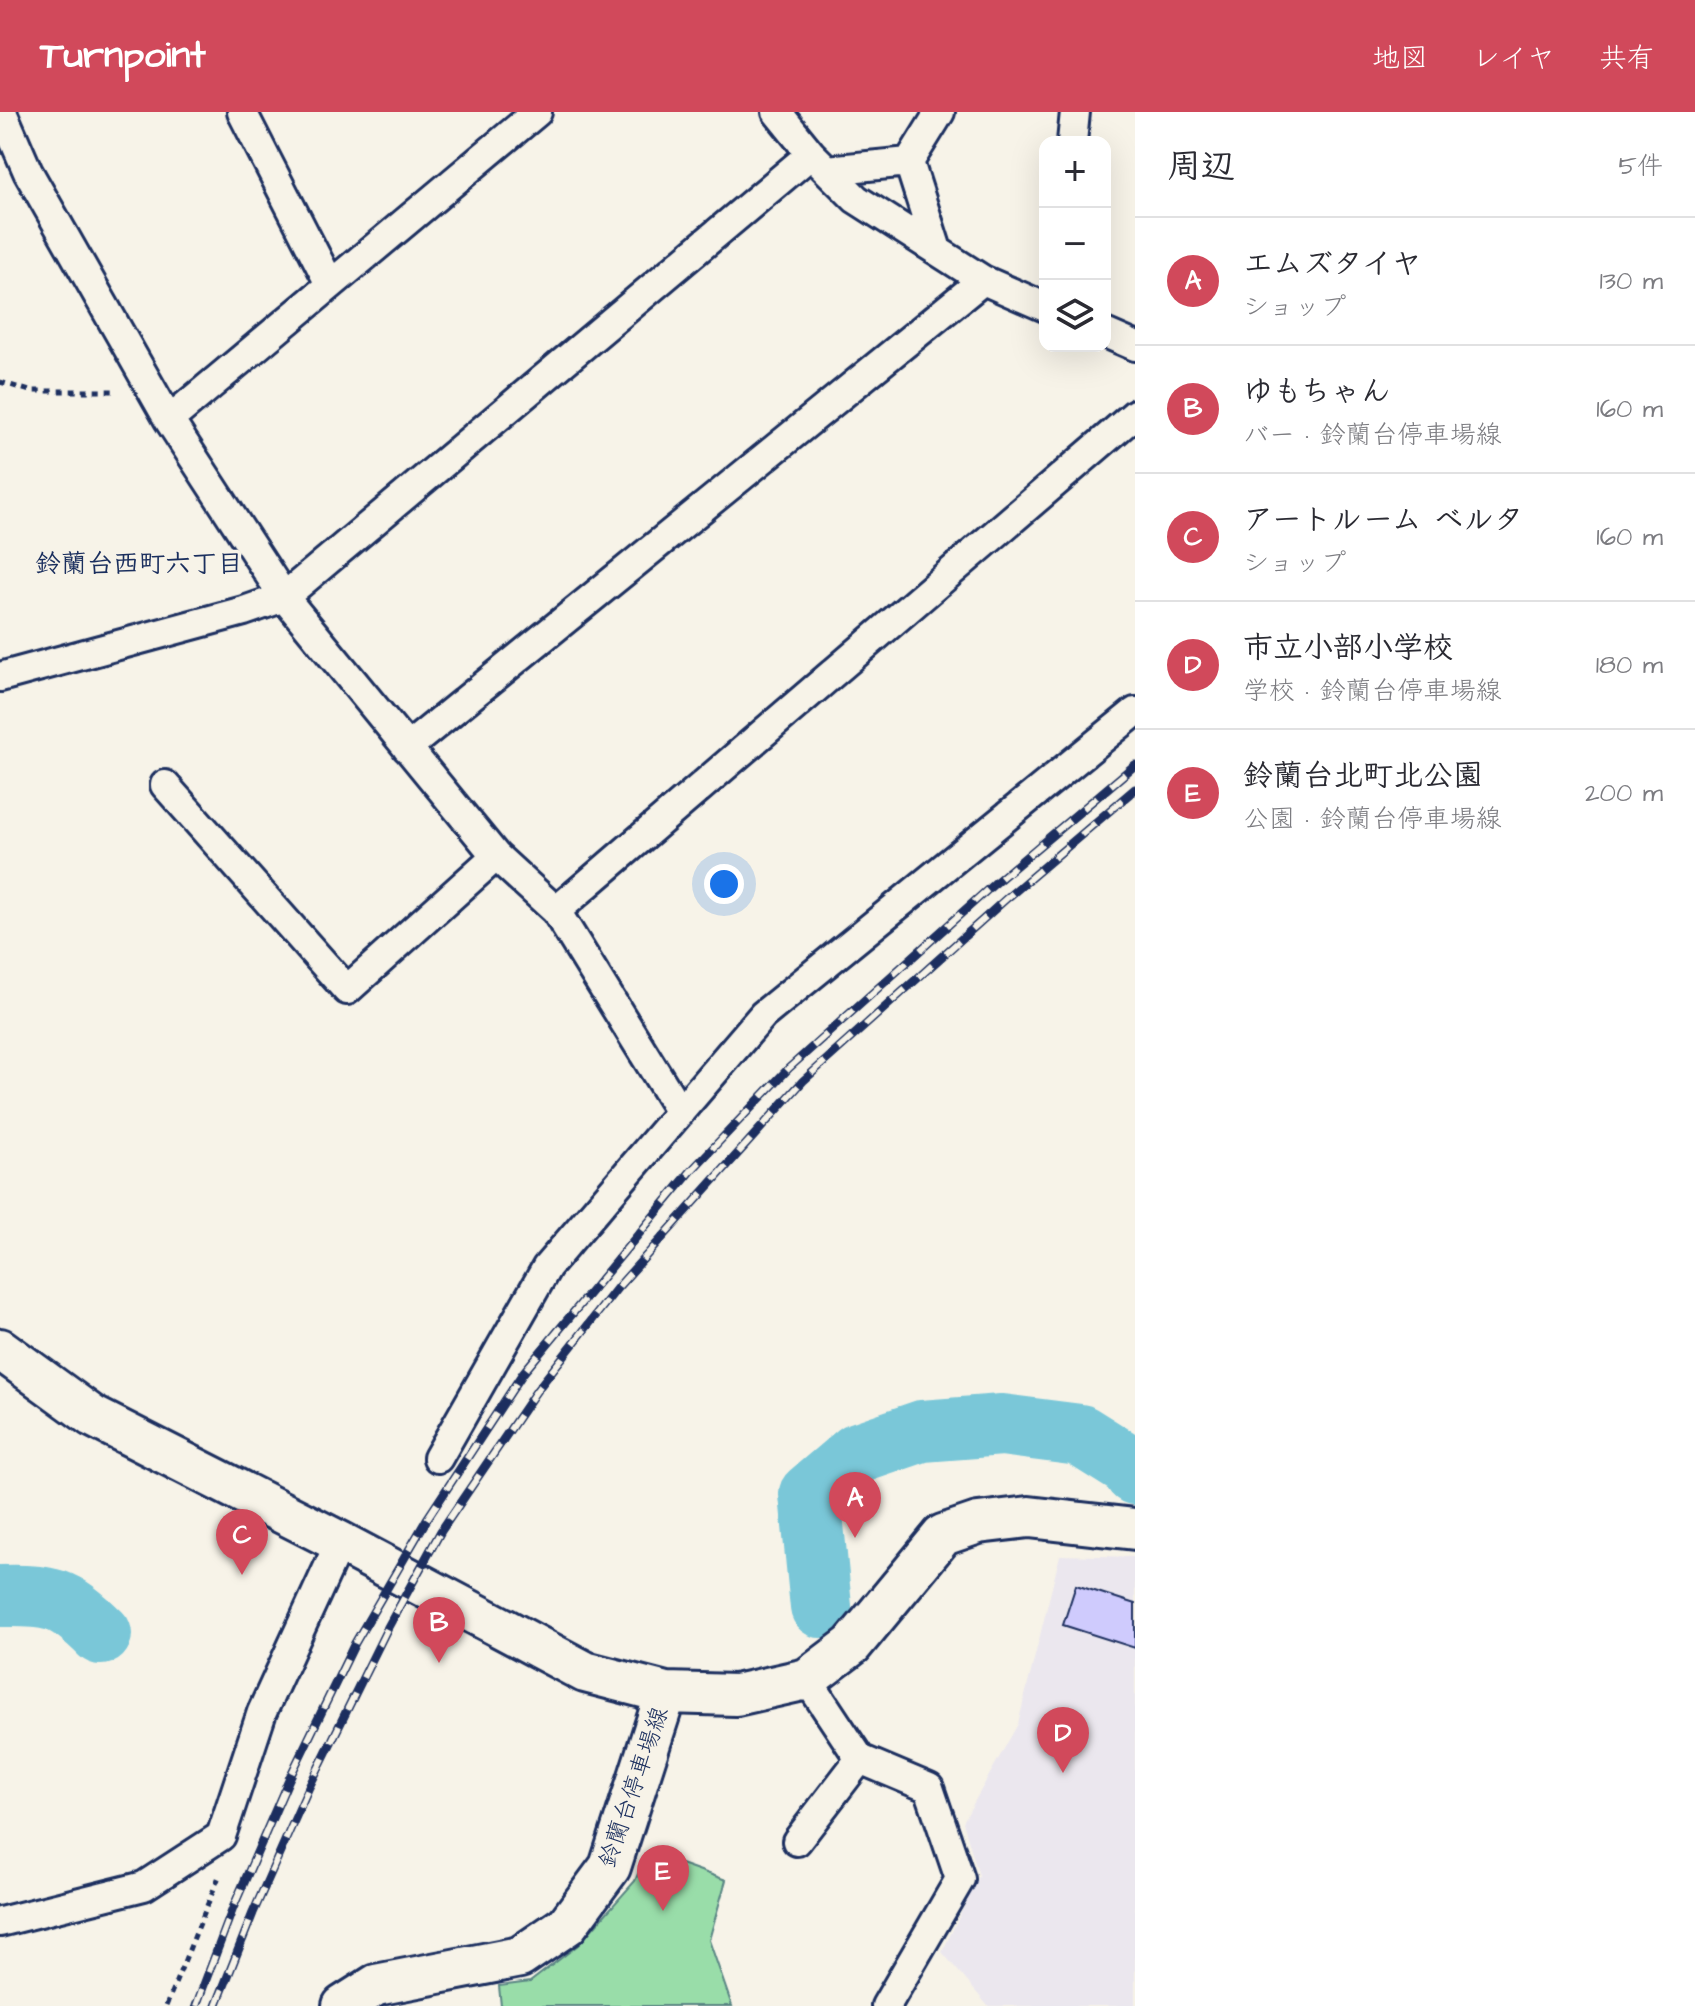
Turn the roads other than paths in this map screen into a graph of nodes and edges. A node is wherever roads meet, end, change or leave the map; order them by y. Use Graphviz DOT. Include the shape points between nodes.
graph roads {
  1 [pos="2,112"];
  2 [pos="242,112"];
  3 [pos="537,112"];
  4 [pos="777,112"];
  5 [pos="940,112"];
  6 [pos="1075,112"];
  7 [pos="1073,136"];
  8 [pos="819,162"];
  9 [pos="909,162"];
  10 [pos="937,250"];
  11 [pos="983,280"];
  12 [pos="330,284"];
  13 [pos="1039,304"];
  14 [pos="1111,336"];
  15 [pos="1135,346"];
  16 [pos="1135,414"];
  17 [pos="169,420"];
  18 [pos="284,597"];
  19 [pos="0,677"];
  20 [pos="1135,712"];
  21 [pos="407,748"];
  22 [pos="165,785"];
  23 [pos="496,856"];
  24 [pos="556,911"];
  25 [pos="680,1112"];
  26 [pos="0,1349"];
  27 [pos="438,1458"];
  28 [pos="1135,1529"];
  29 [pos="340,1542"];
  30 [pos="807,1679"];
  31 [pos="666,1693"];
  32 [pos="860,1759"];
  33 [pos="797,1841"];
  34 [pos="0,1922"];
  35 [pos="343,2006"];
  36 [pos="886,2006"];
  1 -- 17 [label="street" via="28,172"];
  2 -- 12 [label="street"];
  3 -- 12 [label="street"];
  4 -- 8 [label="street"];
  5 -- 9 [label="street"];
  6 -- 7 [label="street"];
  8 -- 9 [label="street"];
  8 -- 10 [label="street" via="856,199"];
  8 -- 18 [label="street"];
  9 -- 10 [label="street"];
  10 -- 11 [label="street"];
  11 -- 13 [label="street"];
  11 -- 21 [label="street"];
  12 -- 17 [label="street"];
  14 -- 15 [label="street"];
  16 -- 24 [label="street"];
  17 -- 18 [label="street"];
  18 -- 19 [label="street"];
  18 -- 21 [label="street"];
  20 -- 25 [label="street" via="763,1015"];
  21 -- 23 [label="street"];
  22 -- 23 [label="street" via="347,990"];
  23 -- 24 [label="street"];
  24 -- 25 [label="street"];
  25 -- 27 [label="street" via="547,1267"];
  26 -- 29 [label="main road" via="92,1416"];
  28 -- 30 [label="main road, 鈴蘭台停車場線" via="1029,1517 978,1523 943,1535 852,1645"];
  29 -- 31 [label="main road" via="585,1672"];
  29 -- 34 [label="street" via="262,1712 221,1836 144,1886"];
  30 -- 31 [label="main road, 鈴蘭台停車場線" via="736,1695"];
  30 -- 32 [label="street"];
  31 -- 35 [label="main road, 鈴蘭台停車場線" via="610,1867 567,1925 520,1957 376,1985"];
  32 -- 33 [label="street"];
  32 -- 36 [label="street" via="929,1788 960,1879"];
}
